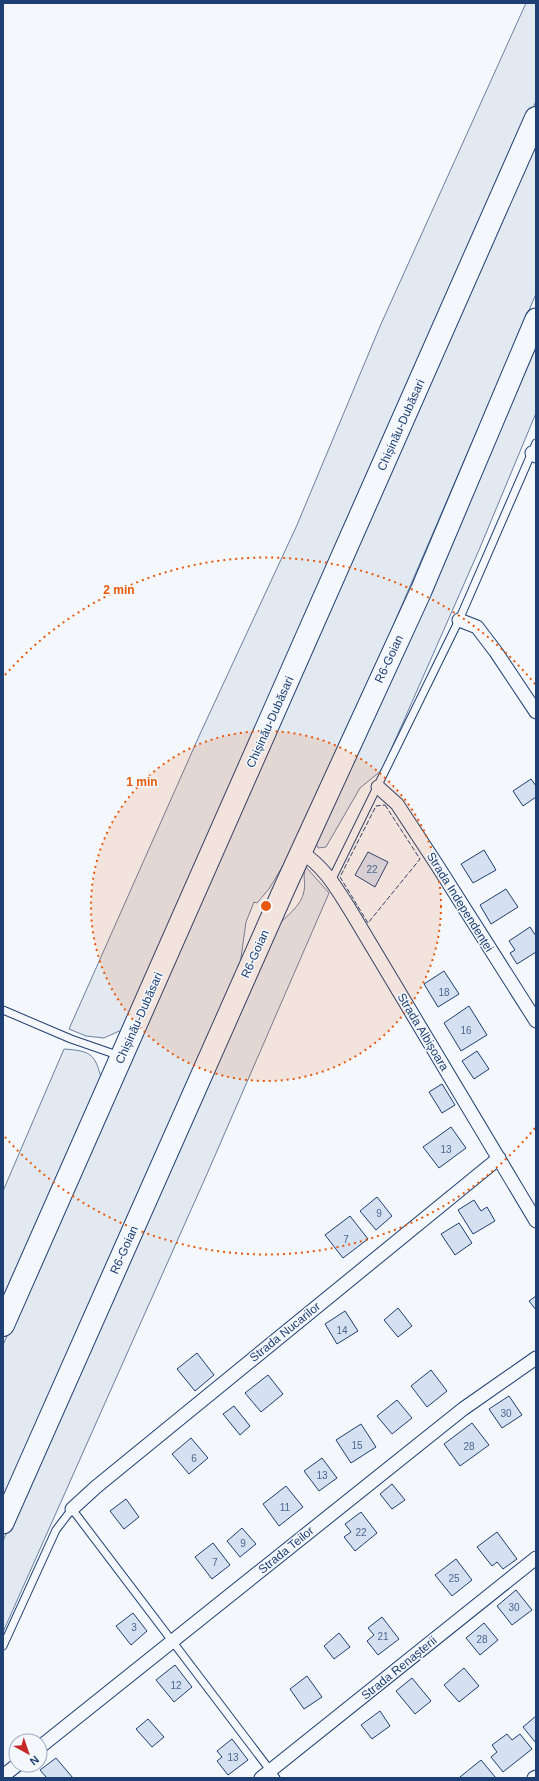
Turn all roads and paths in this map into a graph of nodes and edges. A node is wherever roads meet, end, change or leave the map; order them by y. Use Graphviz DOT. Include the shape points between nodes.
graph roads {
  1 [pos="536,118"];
  2 [pos="536,319"];
  3 [pos="535,451"];
  4 [pos="459,620"];
  5 [pos="536,712"];
  6 [pos="378,787"];
  7 [pos="301,852"];
  8 [pos="331,881"];
  9 [pos="3,1010"];
  10 [pos="536,1022"];
  11 [pos="122,1056"];
  12 [pos="499,1158"];
  13 [pos="536,1221"];
  14 [pos="3,1325"];
  15 [pos="536,1358"];
  16 [pos="72,1509"];
  17 [pos="3,1523"];
  18 [pos="536,1558"];
  19 [pos="172,1641"];
  20 [pos="3,1646"];
  21 [pos="48,1741"];
  22 [pos="269,1776"];
  1 -- 11 [label="highway, Chișinău-Dubăsari"];
  2 -- 7 [label="main road, R6-Goian" via="421,591"];
  3 -- 4 [label="lane"];
  4 -- 5 [label="street" via="477,627"];
  4 -- 6 [label="lane"];
  6 -- 8 [label="lane"];
  6 -- 10 [label="street, Strada Independenței" via="397,804"];
  7 -- 8 [label="street, Strada Albișoara" via="315,860"];
  7 -- 17 [label="main road, R6-Goian"];
  8 -- 12 [label="street, Strada Albișoara"];
  9 -- 11 [label="lane" via="71,1040"];
  11 -- 14 [label="highway, Chișinău-Dubăsari"];
  12 -- 13 [label="street, Strada Albișoara"];
  12 -- 16 [label="street, Strada Nucarilor"];
  15 -- 19 [label="street, Strada Teilor" via="463,1409"];
  16 -- 19 [label="lane"];
  16 -- 20 [label="lane" via="56,1530"];
  18 -- 22 [label="street, Strada Renașterii"];
  19 -- 21 [label="street, Strada Teilor"];
  19 -- 22 [label="lane"];
}
